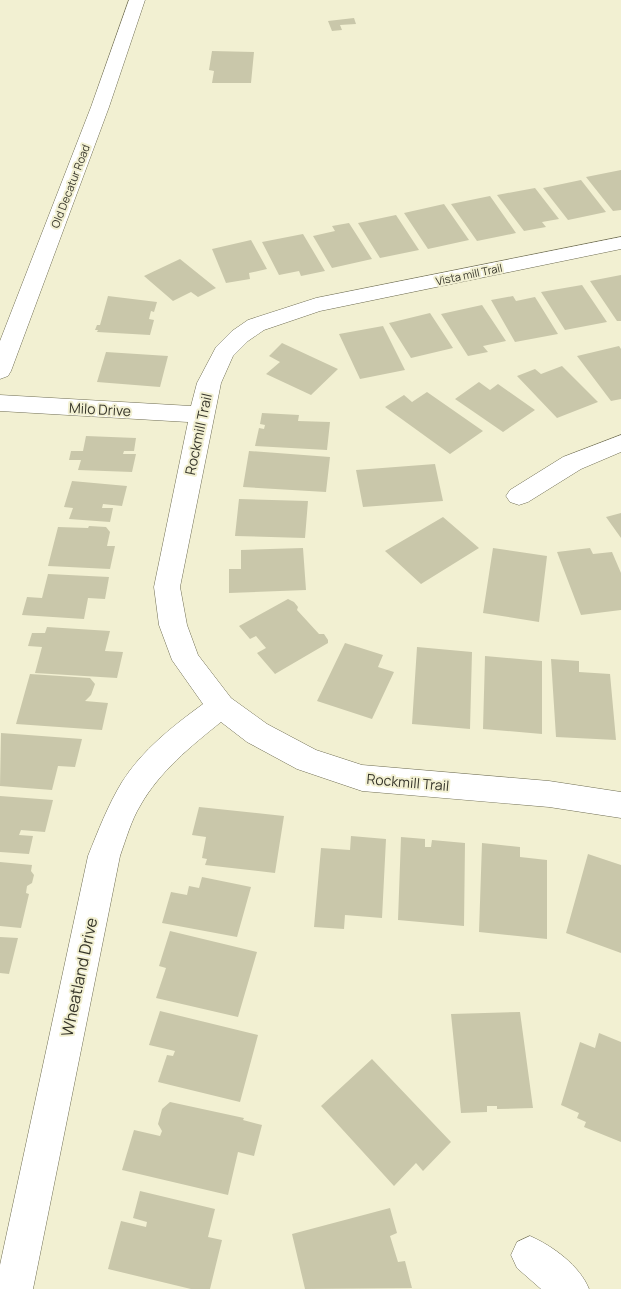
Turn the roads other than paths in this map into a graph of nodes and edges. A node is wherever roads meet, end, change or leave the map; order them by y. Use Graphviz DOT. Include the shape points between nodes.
graph roads {
  1 [pos="137,0"];
  2 [pos="621,243"];
  3 [pos="240,336"];
  4 [pos="0,371"];
  5 [pos="0,403"];
  6 [pos="200,415"];
  7 [pos="621,443"];
  8 [pos="519,496"];
  9 [pos="221,706"];
  10 [pos="621,805"];
  11 [pos="530,1255"];
  12 [pos="14,1289"];
  13 [pos="570,1289"];
  1 -- 4 [label="street, Old Decatur Road"];
  2 -- 3 [label="street, Vista mill Trail" via="316,305 256,325"];
  3 -- 6 [label="street, Rockmill Trail" via="216,366"];
  5 -- 6 [label="street, Milo Drive"];
  6 -- 9 [label="street, Rockmill Trail" via="167,587 172,625 186,660"];
  7 -- 8 [label="street" via="572,463"];
  9 -- 10 [label="street, Rockmill Trail" via="257,733 307,760 362,778 549,794"];
  9 -- 12 [label="street, Wheatland Drive" via="179,739 134,789 104,856"];
  11 -- 13 [label="street"];
}
